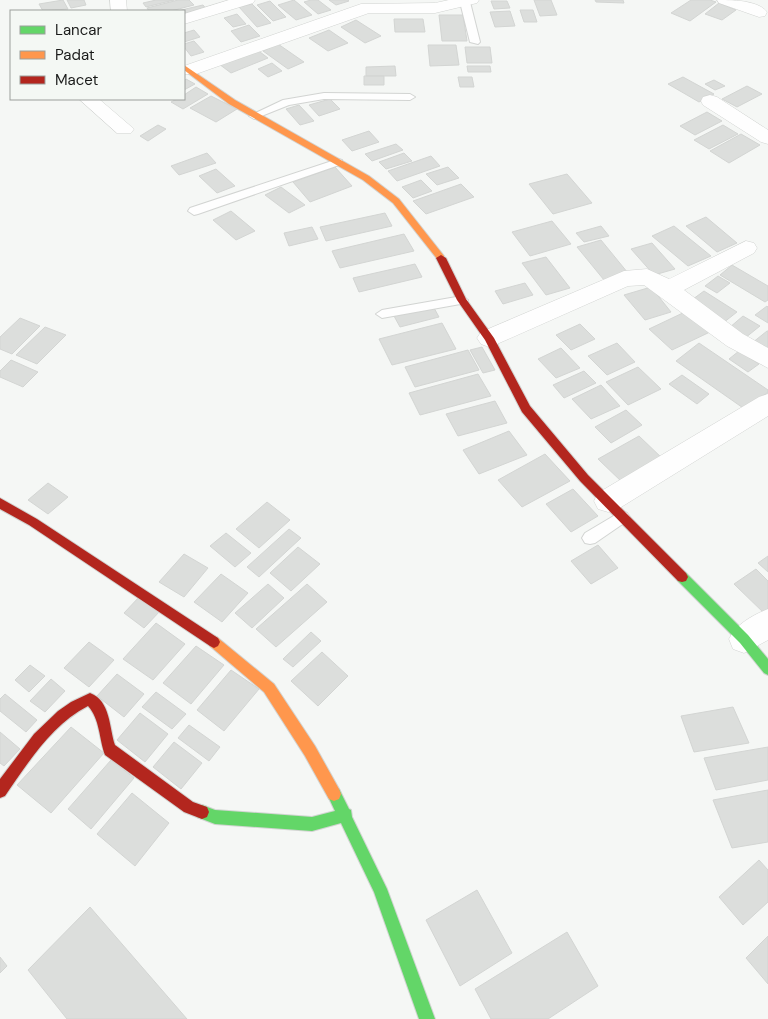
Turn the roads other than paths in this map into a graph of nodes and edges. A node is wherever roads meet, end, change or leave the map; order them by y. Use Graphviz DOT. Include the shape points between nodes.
graph roads {
  1 [pos="247,0"];
  2 [pos="468,1"];
  3 [pos="736,2"];
  4 [pos="759,12"];
  5 [pos="185,19"];
  6 [pos="475,42"];
  7 [pos="187,69"];
  8 [pos="410,97"];
  9 [pos="89,100"];
  10 [pos="710,102"];
  11 [pos="254,116"];
  12 [pos="124,129"];
  13 [pos="768,138"];
  14 [pos="338,162"];
  15 [pos="194,211"];
  16 [pos="746,248"];
  17 [pos="667,290"];
  18 [pos="462,300"];
  19 [pos="382,314"];
  20 [pos="489,338"];
  21 [pos="768,359"];
  22 [pos="768,404"];
  23 [pos="0,503"];
  24 [pos="615,509"];
  25 [pos="590,538"];
  26 [pos="768,623"];
  27 [pos="744,639"];
  28 [pos="768,669"];
  29 [pos="0,790"];
  30 [pos="346,815"];
  31 [pos="427,1019"];
  1 -- 5 [label="street"];
  2 -- 6 [label="lane"];
  2 -- 7 [label="street" via="435,8 367,8"];
  3 -- 4 [label="street"];
  7 -- 11 [label="street"];
  8 -- 11 [label="lane" via="324,96 287,102"];
  9 -- 12 [label="street"];
  10 -- 13 [label="street"];
  11 -- 14 [label="street"];
  14 -- 15 [label="lane"];
  14 -- 18 [label="street" via="396,201 439,254"];
  16 -- 17 [label="street"];
  17 -- 20 [label="street" via="647,277 624,279"];
  17 -- 21 [label="street" via="735,340"];
  18 -- 19 [label="lane"];
  18 -- 20 [label="street"];
  20 -- 24 [label="street" via="526,409 584,478"];
  22 -- 24 [label="street"];
  23 -- 30 [label="street" via="225,649 269,688"];
  24 -- 25 [label="lane"];
  24 -- 27 [label="street"];
  26 -- 27 [label="street"];
  27 -- 28 [label="street"];
  29 -- 30 [label="street" via="69,709 90,700 102,707 105,743 110,750 189,807 216,817 312,824"];
  30 -- 31 [label="street" via="380,889"];
}
